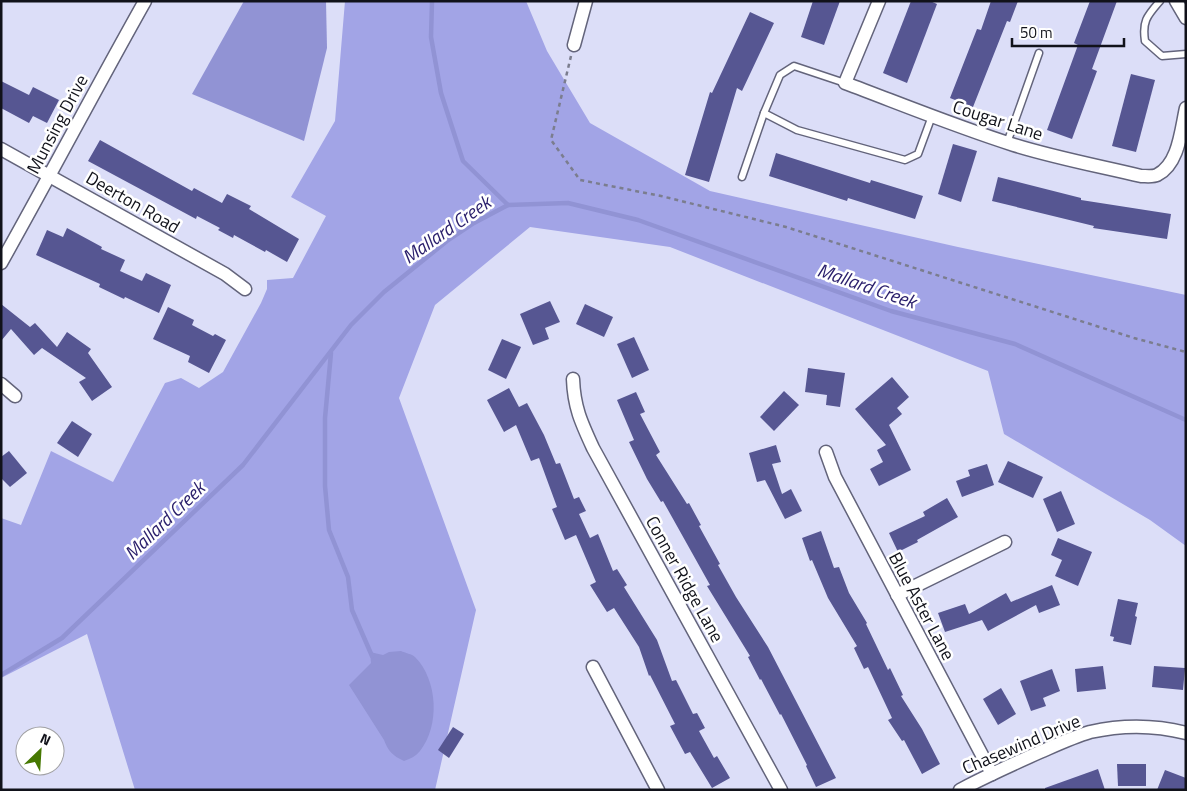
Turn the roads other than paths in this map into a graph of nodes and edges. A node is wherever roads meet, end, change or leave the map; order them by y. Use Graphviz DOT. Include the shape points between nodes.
graph roads {
  1 [pos="145,1"];
  2 [pos="586,1"];
  3 [pos="879,1"];
  4 [pos="1160,1"];
  5 [pos="1176,1"];
  6 [pos="1186,18"];
  7 [pos="574,46"];
  8 [pos="1039,53"];
  9 [pos="1186,54"];
  10 [pos="845,83"];
  11 [pos="1185,112"];
  12 [pos="764,113"];
  13 [pos="932,116"];
  14 [pos="1007,143"];
  15 [pos="1,149"];
  16 [pos="50,175"];
  17 [pos="742,177"];
  18 [pos="1,263"];
  19 [pos="246,289"];
  20 [pos="573,379"];
  21 [pos="1,384"];
  22 [pos="15,396"];
  23 [pos="826,452"];
  24 [pos="1005,542"];
  25 [pos="897,595"];
  26 [pos="592,667"];
  27 [pos="1186,733"];
  28 [pos="992,774"];
  29 [pos="658,790"];
  30 [pos="781,790"];
  31 [pos="960,790"];
  1 -- 16 [label="street, Munsing Drive"];
  2 -- 7 [label="street"];
  3 -- 10 [label="street"];
  4 -- 9 [label="lane" via="1149,13 1143,27 1145,41 1162,56"];
  5 -- 6 [label="street"];
  8 -- 14 [label="lane"];
  10 -- 12 [label="lane" via="794,66 780,75"];
  10 -- 13 [label="street, Cougar Lane"];
  11 -- 14 [label="street, Cougar Lane" via="1174,157 1156,176 1141,176"];
  12 -- 13 [label="lane" via="797,130 904,160 918,154"];
  12 -- 17 [label="lane"];
  13 -- 14 [label="street, Cougar Lane"];
  15 -- 16 [label="street, Deerton Road"];
  16 -- 18 [label="street, Munsing Drive"];
  16 -- 19 [label="street, Deerton Road"];
  20 -- 30 [label="street, Conner Ridge Lane" via="578,417 593,448"];
  21 -- 22 [label="street"];
  23 -- 25 [label="street, Blue Aster Lane" via="835,477"];
  24 -- 25 [label="street"];
  25 -- 28 [label="street, Blue Aster Lane"];
  26 -- 29 [label="street"];
  27 -- 28 [label="street, Chasewind Drive" via="1119,727 1089,733"];
  28 -- 31 [label="street, Chasewind Drive"];
}
